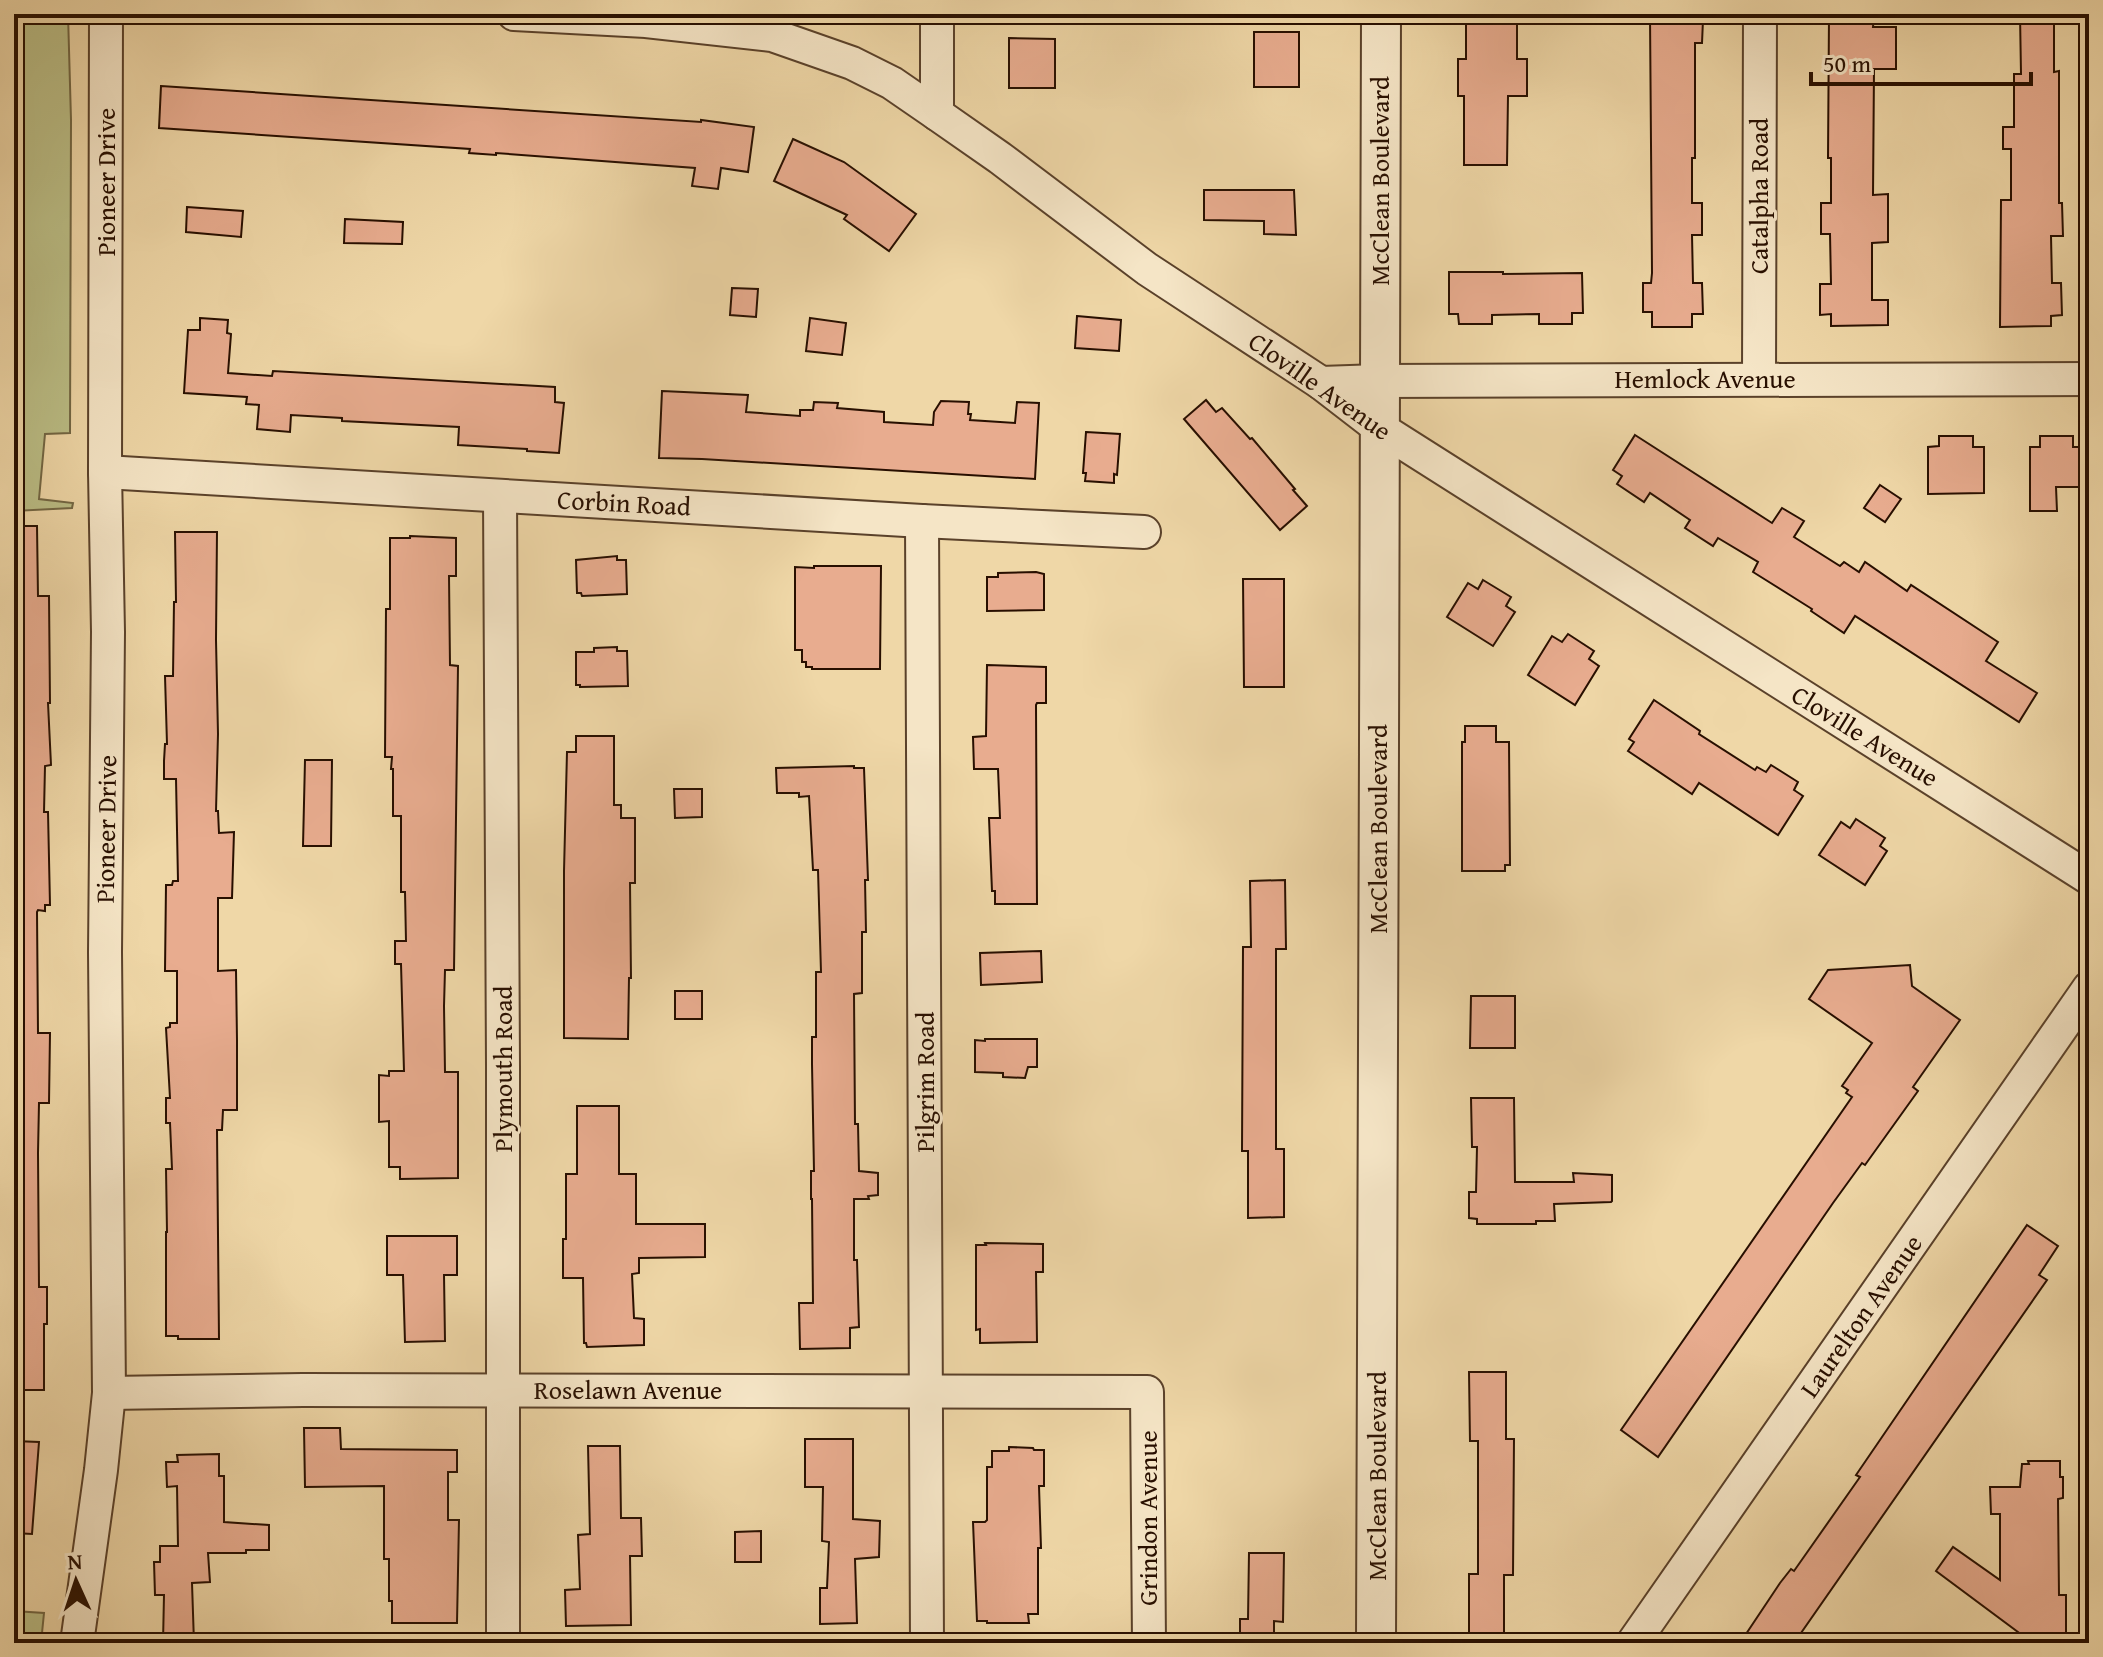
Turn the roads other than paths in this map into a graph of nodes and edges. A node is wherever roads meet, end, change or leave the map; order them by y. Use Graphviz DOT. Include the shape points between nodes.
graph roads {
  1 [pos="106,14"];
  2 [pos="514,14"];
  3 [pos="937,14"];
  4 [pos="1381,14"];
  5 [pos="1760,14"];
  6 [pos="937,114"];
  7 [pos="1759,379"];
  8 [pos="2089,379"];
  9 [pos="1379,381"];
  10 [pos="1321,383"];
  11 [pos="1378,427"];
  12 [pos="105,472"];
  13 [pos="500,496"];
  14 [pos="922,521"];
  15 [pos="1144,532"];
  16 [pos="2089,878"];
  17 [pos="2089,988"];
  18 [pos="503,1391"];
  19 [pos="927,1391"];
  20 [pos="1147,1392"];
  21 [pos="109,1393"];
  22 [pos="77,1643"];
  23 [pos="503,1643"];
  24 [pos="927,1643"];
  25 [pos="1149,1643"];
  26 [pos="1376,1643"];
  27 [pos="1633,1643"];
  1 -- 12 [label="street, Pioneer Drive"];
  2 -- 6 [label="street, Cloville Avenue" via="772,35 852,63"];
  3 -- 6 [label="street"];
  4 -- 9 [label="street, McClean Boulevard"];
  5 -- 7 [label="street, Catalpha Road"];
  6 -- 10 [label="street, Cloville Avenue" via="1147,269"];
  7 -- 8 [label="street, Hemlock Avenue"];
  7 -- 9 [label="street, Hemlock Avenue"];
  9 -- 10 [label="street, Hemlock Avenue"];
  9 -- 11 [label="street, McClean Boulevard"];
  10 -- 11 [label="street, Cloville Avenue"];
  11 -- 16 [label="street, Cloville Avenue"];
  11 -- 26 [label="street, McClean Boulevard"];
  12 -- 13 [label="street, Corbin Road"];
  12 -- 21 [label="street, Pioneer Drive"];
  13 -- 14 [label="street, Corbin Road"];
  13 -- 18 [label="street, Plymouth Road"];
  14 -- 15 [label="street, Corbin Road"];
  14 -- 19 [label="street, Pilgrim Road"];
  17 -- 27 [label="street, Laurelton Avenue"];
  18 -- 19 [label="street, Roselawn Avenue"];
  18 -- 21 [label="street, Roselawn Avenue"];
  18 -- 23 [label="street, Plymouth Road"];
  19 -- 20 [label="street, Roselawn Avenue"];
  19 -- 24 [label="street, Pilgrim Road"];
  20 -- 25 [label="street, Grindon Avenue"];
  21 -- 22 [label="street, Pioneer Drive"];
}
